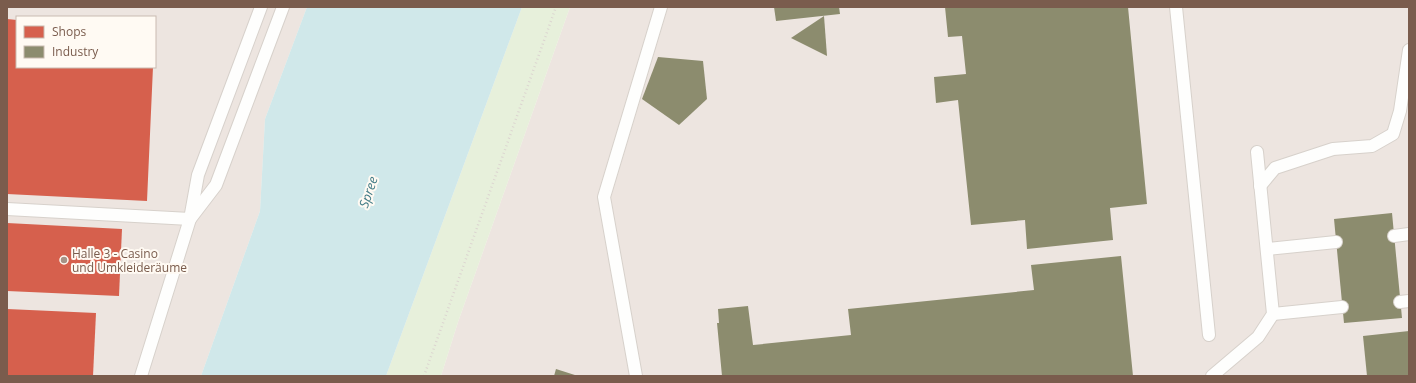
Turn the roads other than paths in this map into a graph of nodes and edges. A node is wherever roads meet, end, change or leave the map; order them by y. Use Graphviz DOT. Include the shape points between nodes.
graph roads {
  1 [pos="261,7"];
  2 [pos="283,7"];
  3 [pos="661,7"];
  4 [pos="1176,7"];
  5 [pos="1409,50"];
  6 [pos="1257,152"];
  7 [pos="1260,186"];
  8 [pos="7,209"];
  9 [pos="190,219"];
  10 [pos="1409,234"];
  11 [pos="1394,236"];
  12 [pos="1336,242"];
  13 [pos="1267,249"];
  14 [pos="1342,307"];
  15 [pos="1273,314"];
  16 [pos="1209,335"];
  17 [pos="141,376"];
  18 [pos="636,376"];
  19 [pos="1212,376"];
  1 -- 9 [label="lane" via="198,175"];
  2 -- 9 [label="lane" via="216,185"];
  3 -- 18 [label="lane" via="604,197"];
  4 -- 16 [label="lane"];
  5 -- 7 [label="lane" via="1400,111 1393,134 1372,146 1333,149 1275,168"];
  6 -- 7 [label="lane"];
  7 -- 13 [label="lane"];
  8 -- 9 [label="lane"];
  9 -- 17 [label="lane"];
  10 -- 11 [label="lane"];
  12 -- 13 [label="lane"];
  13 -- 15 [label="lane"];
  14 -- 15 [label="lane"];
  15 -- 19 [label="lane" via="1258,337"];
}
